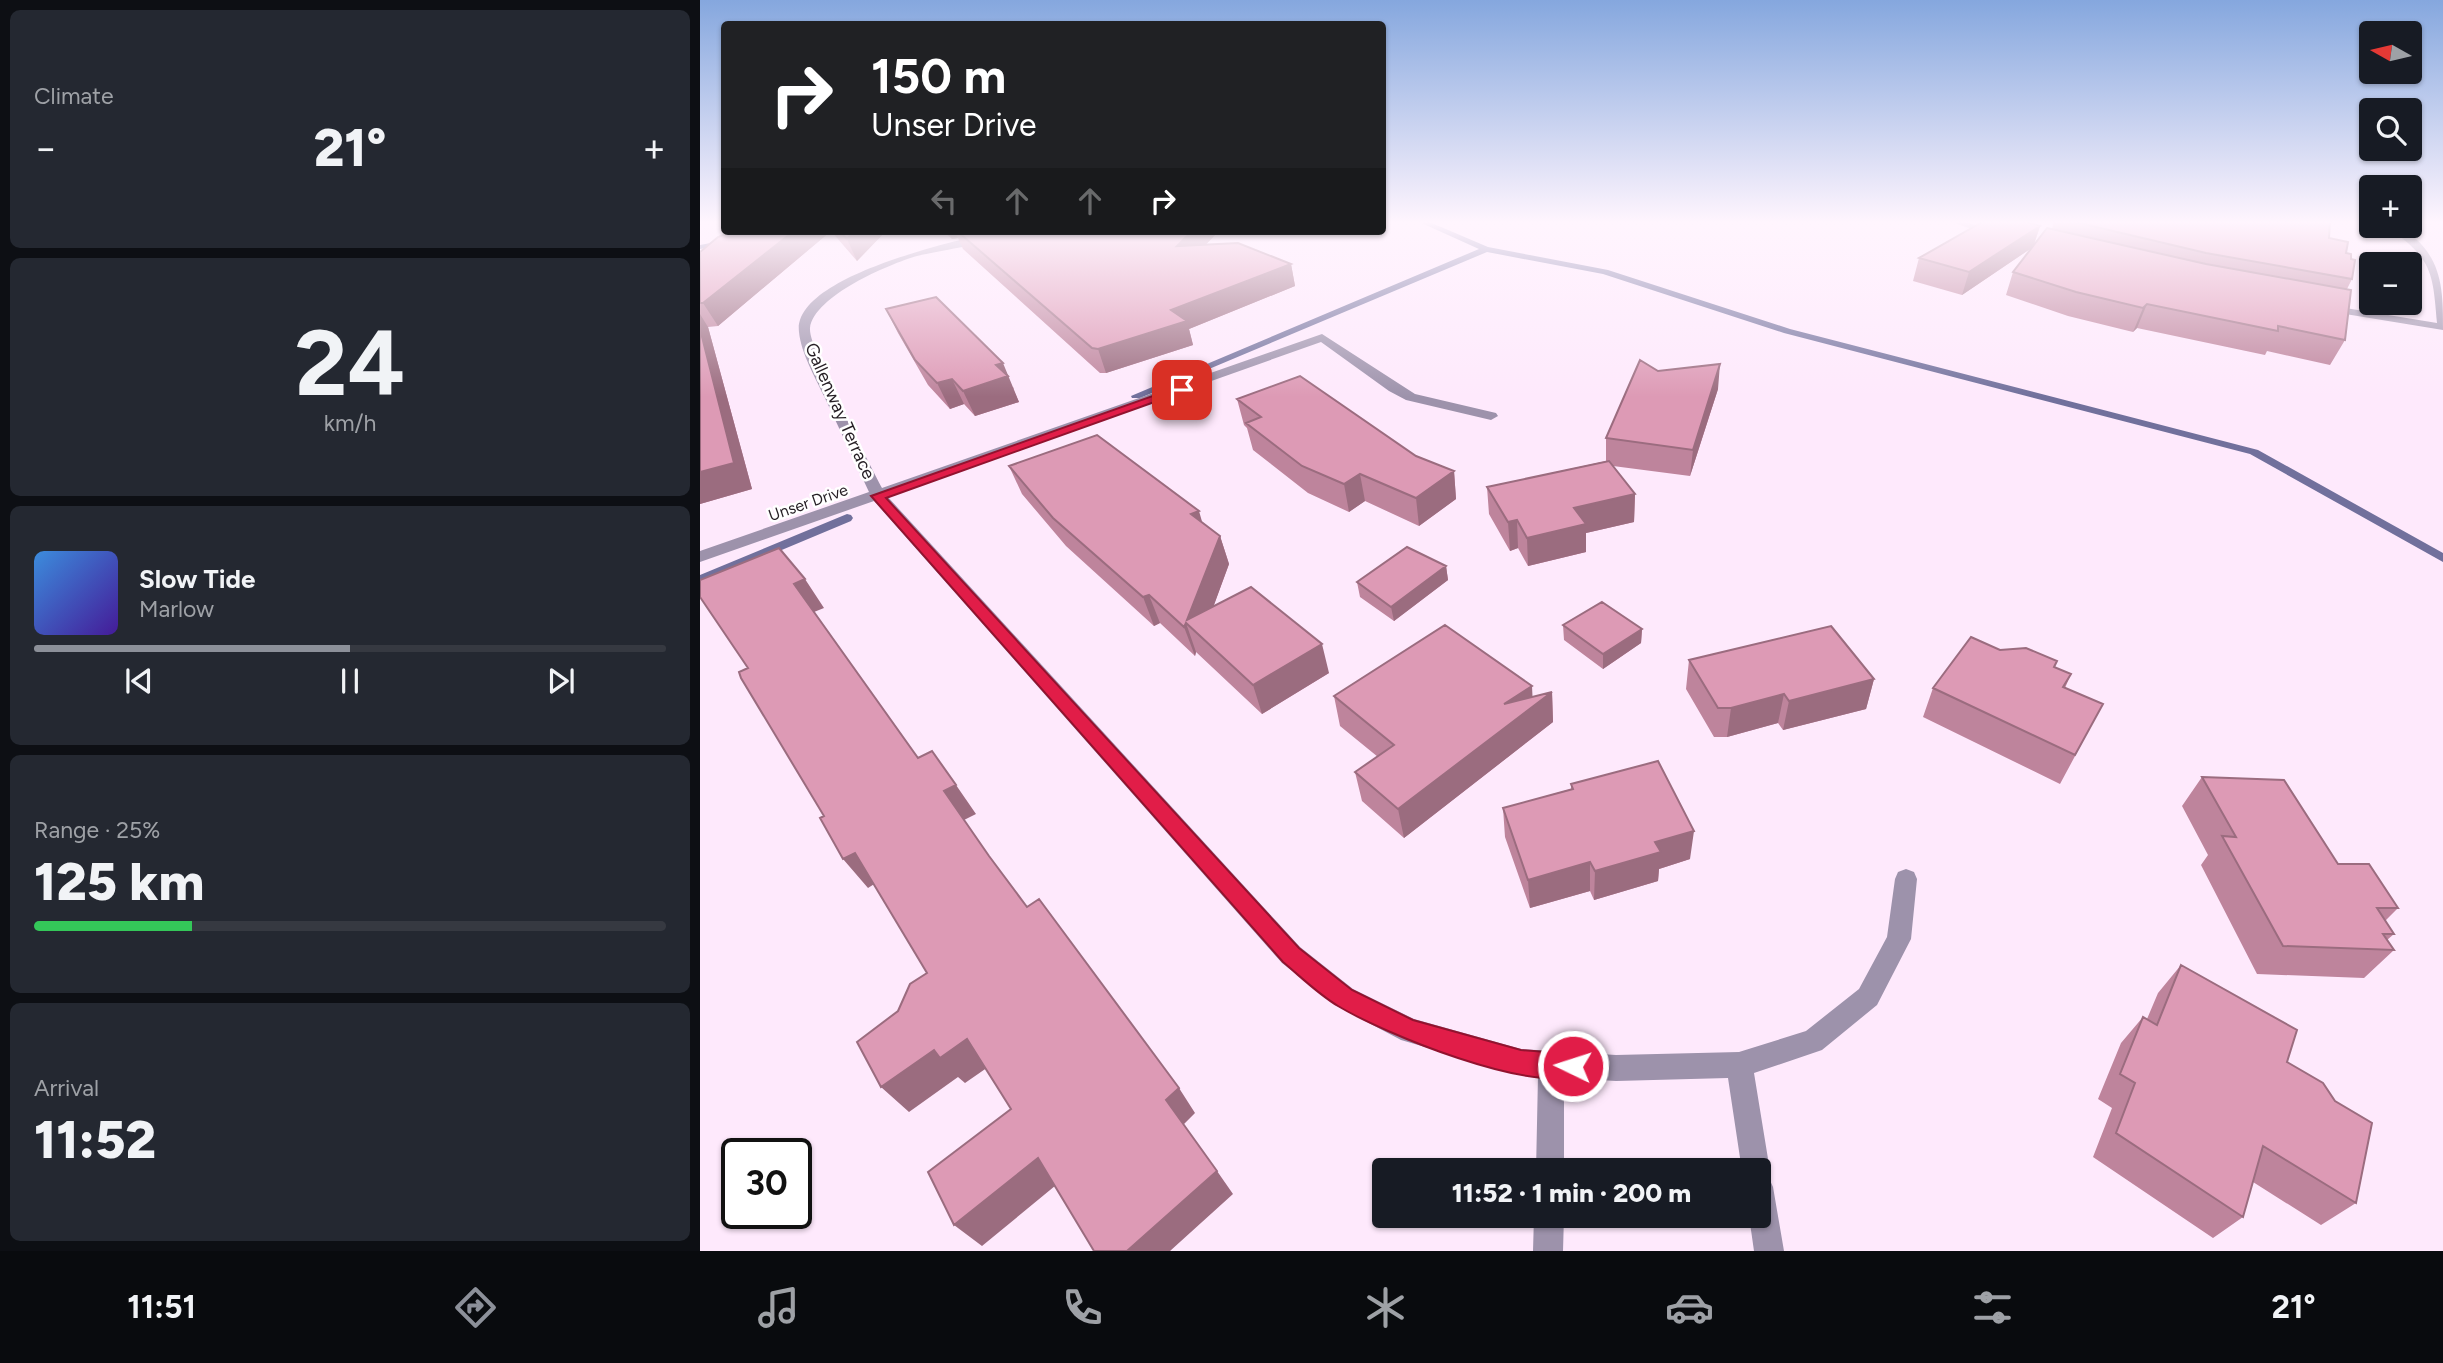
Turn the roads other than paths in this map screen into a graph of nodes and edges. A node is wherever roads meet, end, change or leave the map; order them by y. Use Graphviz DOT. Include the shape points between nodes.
graph roads {
  1 [pos="853,279"];
  2 [pos="2438,279"];
  3 [pos="2310,305"];
  4 [pos="2443,326"];
  5 [pos="1491,416"];
  6 [pos="877,496"];
  7 [pos="700,557"];
  8 [pos="1906,879"];
  9 [pos="1551,1065"];
  10 [pos="1739,1065"];
  11 [pos="1550,1158"];
  12 [pos="1754,1158"];
  13 [pos="1549,1228"];
  14 [pos="1765,1228"];
  15 [pos="1549,1251"];
  16 [pos="1769,1251"];
  1 -- 6 [label="street, Gallenway Terrace" via="821,301 808,316 804,330"];
  2 -- 4 [label="street"];
  3 -- 4 [label="street"];
  5 -- 6 [label="street, Unser Drive" via="1411,397 1322,338"];
  6 -- 7 [label="street, Unser Drive"];
  6 -- 9 [label="street, Gallenway Terrace" via="1291,955 1344,997 1410,1031 1521,1062"];
  8 -- 10 [label="street, Gallenway Terrace" via="1899,939 1868,997 1813,1041"];
  9 -- 10 [label="street, Gallenway Terrace"];
  9 -- 11 [label="street"];
  10 -- 12 [label="street"];
  13 -- 15 [label="street"];
  14 -- 16 [label="street"];
}
